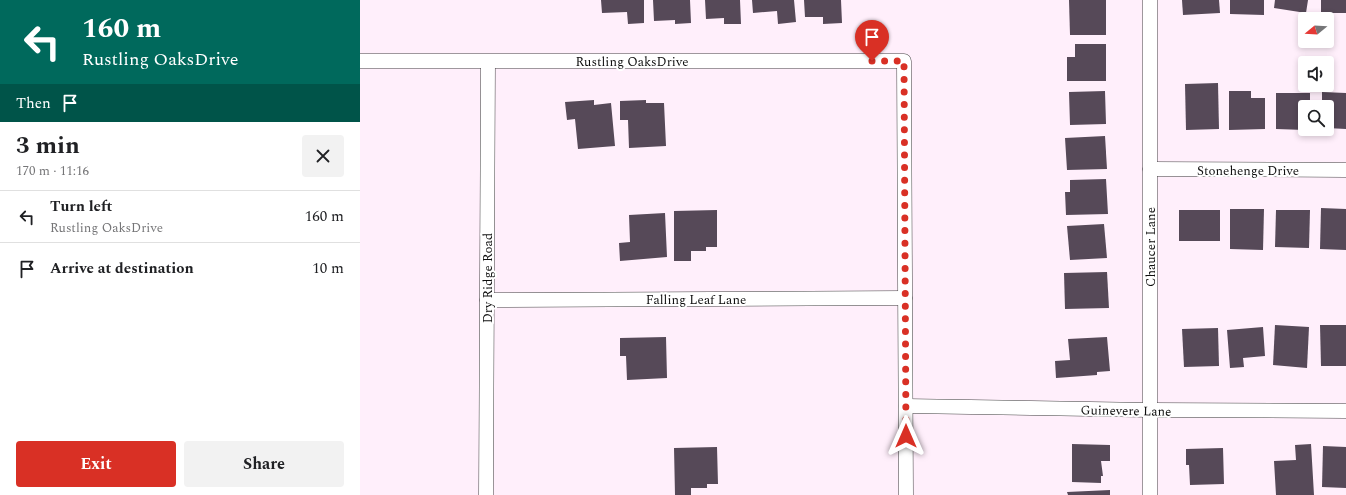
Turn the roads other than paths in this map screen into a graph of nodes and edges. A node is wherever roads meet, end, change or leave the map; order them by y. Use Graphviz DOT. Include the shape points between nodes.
graph roads {
  1 [pos="1150,0"];
  2 [pos="360,61"];
  3 [pos="488,62"];
  4 [pos="1150,169"];
  5 [pos="1346,170"];
  6 [pos="905,298"];
  7 [pos="487,300"];
  8 [pos="906,406"];
  9 [pos="1150,410"];
  10 [pos="1346,411"];
  11 [pos="486,495"];
  12 [pos="906,495"];
  13 [pos="1150,495"];
  1 -- 4 [label="street, Chaucer Lane"];
  2 -- 3 [label="street, Rustling OaksDrive"];
  3 -- 6 [label="street, Rustling OaksDrive" via="904,61"];
  3 -- 7 [label="street, Dry Ridge Road"];
  4 -- 5 [label="street, Stonehenge Drive"];
  4 -- 9 [label="street, Chaucer Lane"];
  6 -- 7 [label="street, Falling Leaf Lane"];
  6 -- 8 [label="street"];
  7 -- 11 [label="street, Dry Ridge Road"];
  8 -- 9 [label="street, Guinevere Lane"];
  8 -- 12 [label="street"];
  9 -- 10 [label="street, Guinevere Lane"];
  9 -- 13 [label="street, Chaucer Lane"];
}
